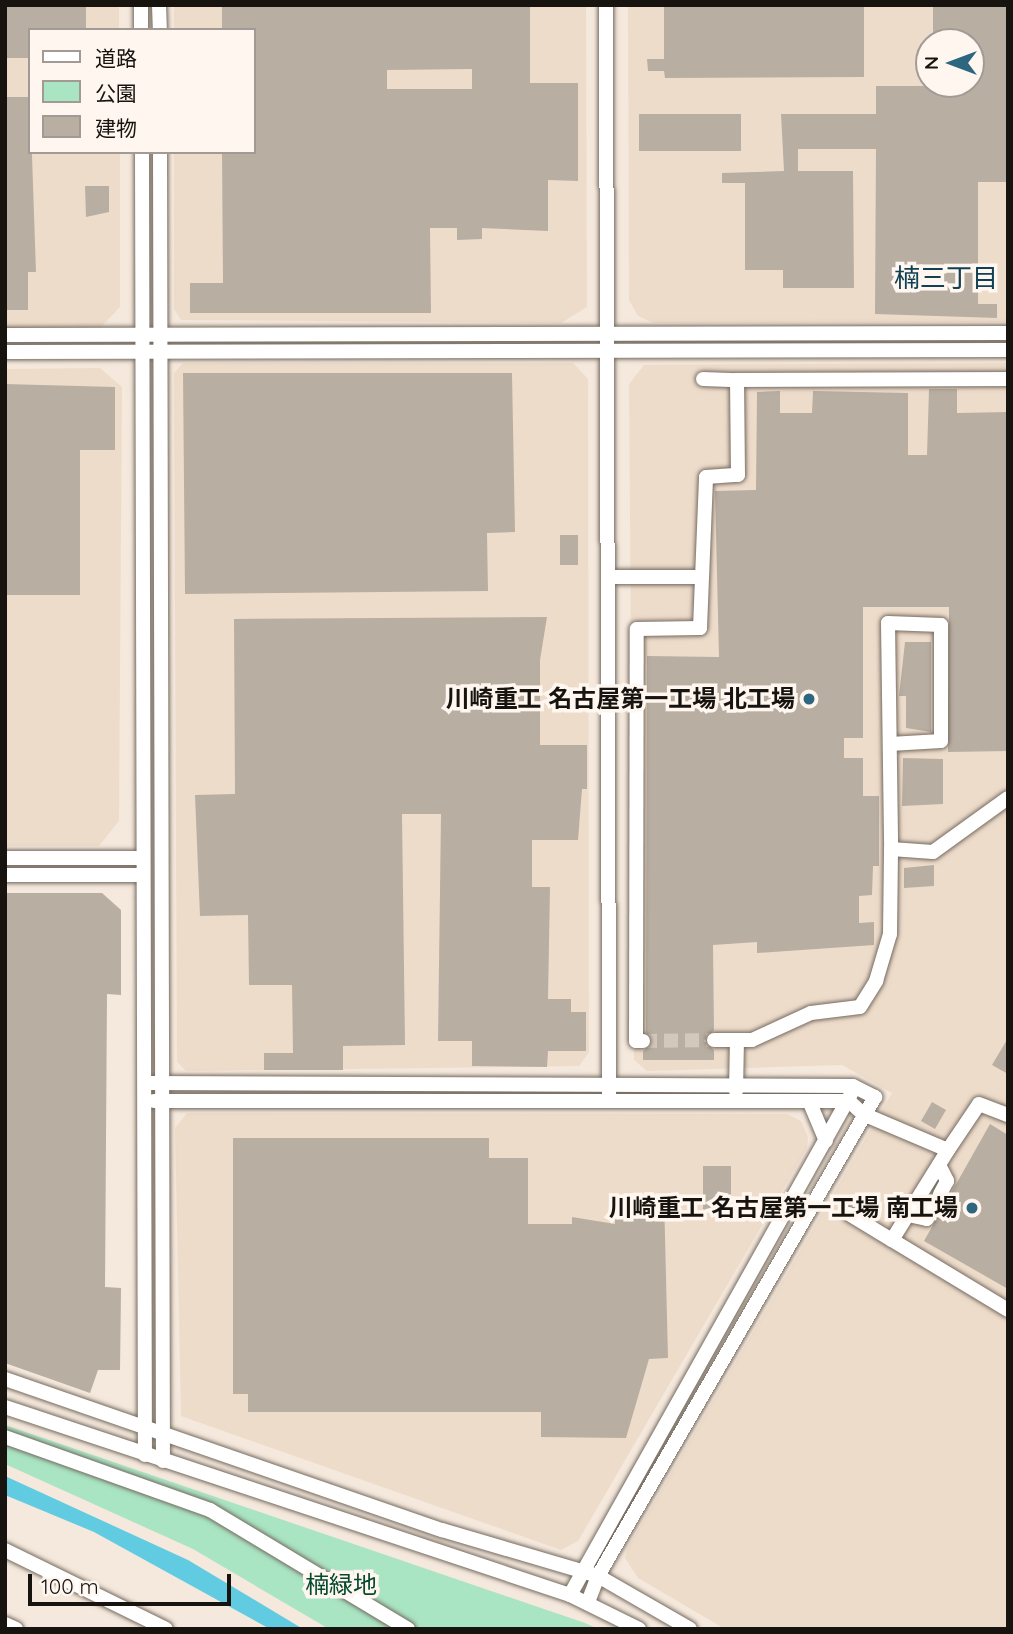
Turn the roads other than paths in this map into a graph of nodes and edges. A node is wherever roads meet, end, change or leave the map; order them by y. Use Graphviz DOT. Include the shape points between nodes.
graph roads {
  1 [pos="141,5"];
  2 [pos="159,5"];
  3 [pos="606,5"];
  4 [pos="141,28"];
  5 [pos="160,28"];
  6 [pos="142,154"];
  7 [pos="160,154"];
  8 [pos="1008,332"];
  9 [pos="608,333"];
  10 [pos="5,335"];
  11 [pos="143,335"];
  12 [pos="160,335"];
  13 [pos="1008,350"];
  14 [pos="608,351"];
  15 [pos="5,352"];
  16 [pos="143,352"];
  17 [pos="160,352"];
  18 [pos="703,379"];
  19 [pos="1008,379"];
  20 [pos="737,380"];
  21 [pos="608,577"];
  22 [pos="702,577"];
  23 [pos="890,744"];
  24 [pos="1008,799"];
  25 [pos="891,849"];
  26 [pos="143,858"];
  27 [pos="5,859"];
  28 [pos="5,875"];
  29 [pos="143,875"];
  30 [pos="714,1040"];
  31 [pos="737,1040"];
  32 [pos="643,1041"];
  33 [pos="146,1083"];
  34 [pos="163,1083"];
  35 [pos="609,1083"];
  36 [pos="736,1085"];
  37 [pos="853,1086"];
  38 [pos="145,1101"];
  39 [pos="163,1101"];
  40 [pos="609,1101"];
  41 [pos="736,1101"];
  42 [pos="849,1101"];
  43 [pos="810,1102"];
  44 [pos="863,1114"];
  45 [pos="1008,1115"];
  46 [pos="827,1141"];
  47 [pos="948,1150"];
  48 [pos="939,1165"];
  49 [pos="849,1214"];
  50 [pos="908,1215"];
  51 [pos="892,1240"];
  52 [pos="1008,1310"];
  53 [pos="5,1379"];
  54 [pos="5,1407"];
  55 [pos="145,1426"];
  56 [pos="163,1432"];
  57 [pos="5,1437"];
  58 [pos="145,1455"];
  59 [pos="163,1461"];
  60 [pos="5,1550"];
  61 [pos="580,1574"];
  62 [pos="598,1576"];
  63 [pos="570,1595"];
  64 [pos="588,1602"];
  65 [pos="5,1624"];
  66 [pos="16,1629"];
  67 [pos="166,1629"];
  68 [pos="408,1629"];
  69 [pos="639,1629"];
  70 [pos="690,1629"];
  1 -- 4 [label="street"];
  2 -- 5 [label="street"];
  3 -- 9 [label="street"];
  6 -- 11 [label="street"];
  7 -- 12 [label="street"];
  8 -- 9 [label="street"];
  9 -- 12 [label="street"];
  9 -- 14 [label="street"];
  10 -- 11 [label="street"];
  11 -- 12 [label="street"];
  11 -- 16 [label="street"];
  12 -- 17 [label="street"];
  13 -- 14 [label="street"];
  14 -- 17 [label="street"];
  14 -- 21 [label="street"];
  15 -- 16 [label="street"];
  16 -- 17 [label="street"];
  16 -- 26 [label="street"];
  17 -- 34 [label="street"];
  18 -- 20 [label="street"];
  19 -- 20 [label="street"];
  20 -- 22 [label="street" via="738,475 706,477"];
  21 -- 22 [label="street"];
  21 -- 35 [label="street"];
  22 -- 32 [label="street" via="701,628 637,629 636,1041"];
  23 -- 23 [label="street" via="888,623 942,625 942,741"];
  23 -- 25 [label="street"];
  24 -- 25 [label="street" via="933,852"];
  25 -- 31 [label="street" via="890,934 876,981 860,1007 811,1013 752,1040"];
  26 -- 27 [label="street"];
  26 -- 29 [label="street"];
  28 -- 29 [label="street"];
  29 -- 33 [label="street"];
  30 -- 31 [label="street"];
  31 -- 36 [label="street"];
  33 -- 34 [label="street"];
  33 -- 38 [label="street"];
  34 -- 35 [label="street"];
  34 -- 39 [label="street"];
  35 -- 36 [label="street"];
  35 -- 40 [label="street"];
  36 -- 37 [label="street"];
  36 -- 41 [label="street"];
  37 -- 42 [label="street"];
  37 -- 44 [label="street" via="875,1097"];
  38 -- 39 [label="street"];
  38 -- 55 [label="street"];
  39 -- 40 [label="street"];
  39 -- 56 [label="street"];
  40 -- 41 [label="street"];
  41 -- 43 [label="street"];
  42 -- 43 [label="street"];
  42 -- 44 [label="street"];
  42 -- 46 [label="street"];
  43 -- 46 [label="street"];
  44 -- 47 [label="street"];
  44 -- 62 [label="street"];
  45 -- 47 [label="street" via="979,1104"];
  46 -- 61 [label="street"];
  47 -- 48 [label="street"];
  48 -- 50 [label="street"];
  48 -- 50 [label="street" via="947,1181 927,1219"];
  49 -- 51 [label="street"];
  50 -- 51 [label="street"];
  51 -- 52 [label="street"];
  53 -- 55 [label="street"];
  54 -- 58 [label="street"];
  55 -- 56 [label="street"];
  55 -- 58 [label="street"];
  56 -- 59 [label="street"];
  56 -- 61 [label="street"];
  57 -- 68 [label="street" via="210,1510"];
  58 -- 59 [label="street"];
  59 -- 63 [label="street"];
  60 -- 67 [label="street"];
  61 -- 62 [label="street"];
  61 -- 63 [label="street"];
  62 -- 64 [label="street"];
  62 -- 70 [label="street"];
  63 -- 64 [label="street"];
  64 -- 69 [label="street"];
  65 -- 66 [label="street"];
}
